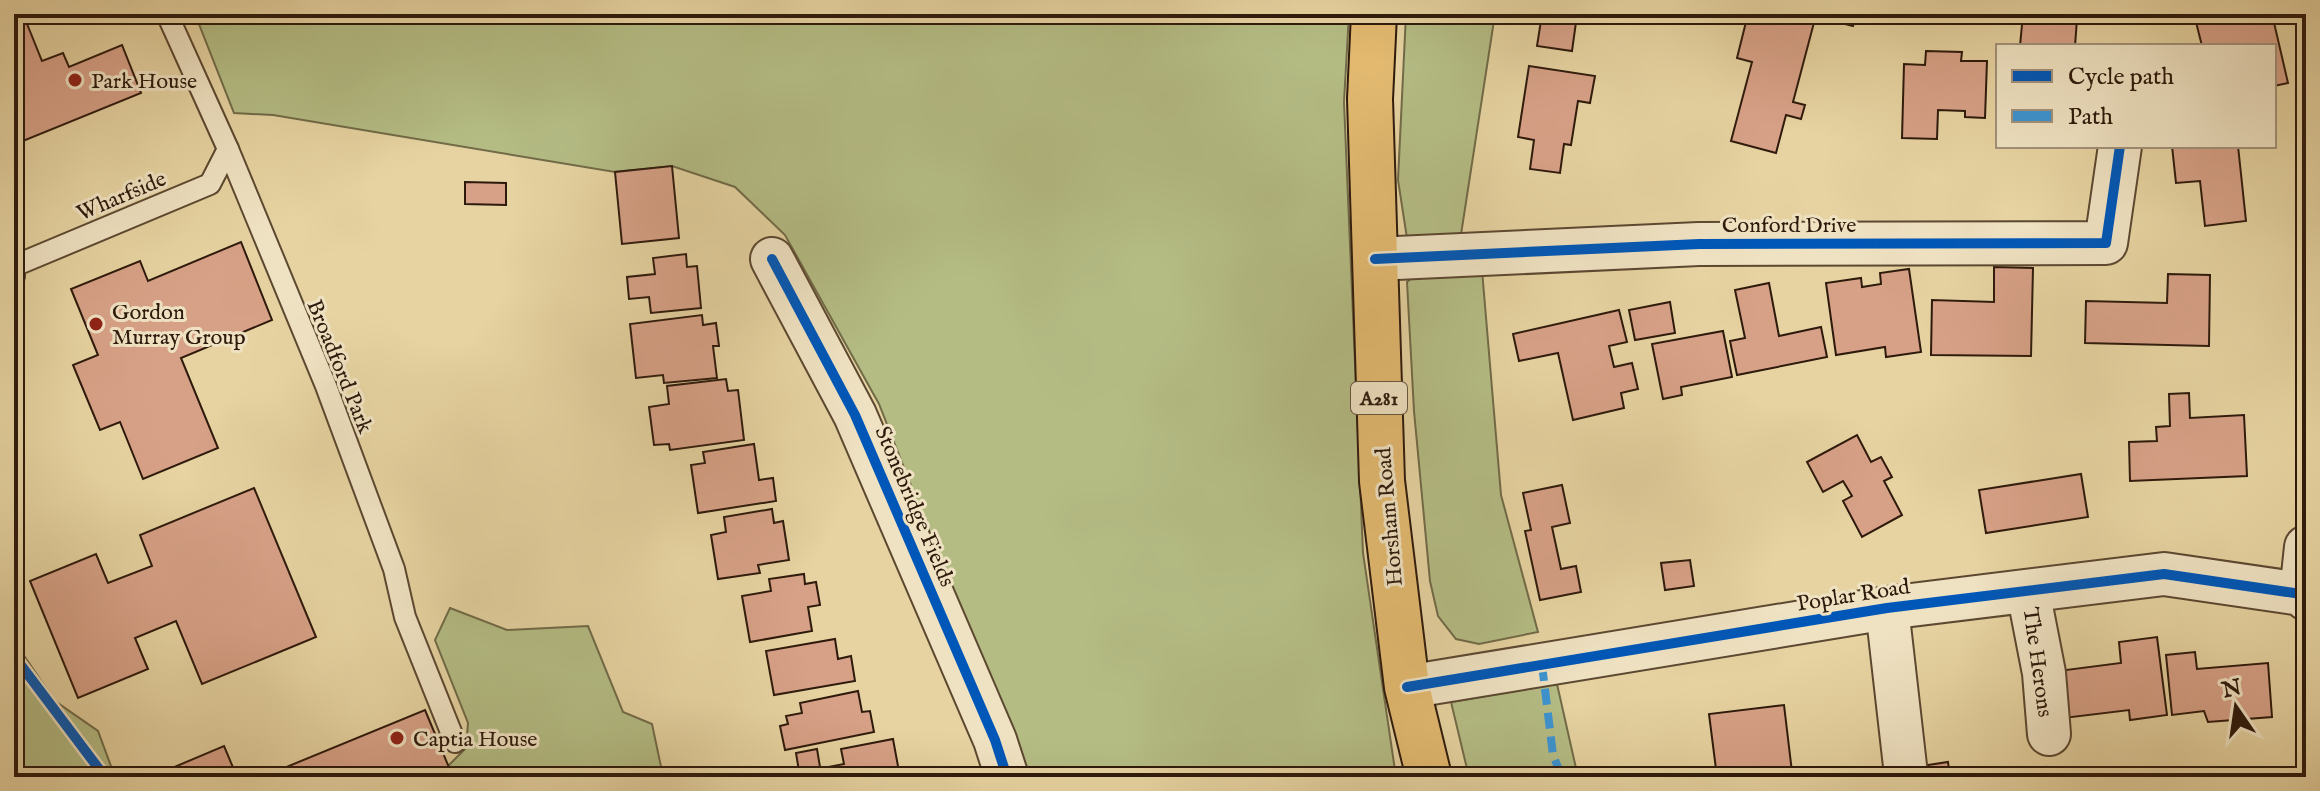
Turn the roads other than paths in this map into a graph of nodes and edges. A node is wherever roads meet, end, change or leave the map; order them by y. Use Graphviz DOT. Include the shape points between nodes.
graph roads {
  1 [pos="167,14"];
  2 [pos="1374,14"];
  3 [pos="2120,148"];
  4 [pos="228,149"];
  5 [pos="772,259"];
  6 [pos="1375,259"];
  7 [pos="14,266"];
  8 [pos="14,276"];
  9 [pos="2306,547"];
  10 [pos="2028,591"];
  11 [pos="2303,596"];
  12 [pos="1887,608"];
  13 [pos="1407,687"];
  14 [pos="2049,734"];
  15 [pos="455,742"];
  16 [pos="1905,766"];
  17 [pos="1007,777"];
  18 [pos="1429,777"];
  1 -- 4 [label="lane, Broadford Park"];
  2 -- 6 [label="main road, Horsham Road / A281" via="1370,99"];
  3 -- 6 [label="street, Conford Drive" via="2106,243 1699,244"];
  4 -- 7 [label="lane, Wharfside" via="210,184"];
  4 -- 15 [label="lane, Broadford Park" via="326,386 394,569 405,617"];
  5 -- 17 [label="street, Stonebridge Fields" via="855,415"];
  6 -- 13 [label="main road, Horsham Road / A281" via="1382,481"];
  7 -- 8 [label="lane"];
  9 -- 11 [label="street"];
  10 -- 11 [label="street, Poplar Road" via="2164,574"];
  10 -- 12 [label="street, Poplar Road"];
  10 -- 14 [label="street, The Herons"];
  12 -- 13 [label="street, Poplar Road"];
  12 -- 16 [label="street"];
  13 -- 18 [label="main road, Horsham Road / A281"];
}
